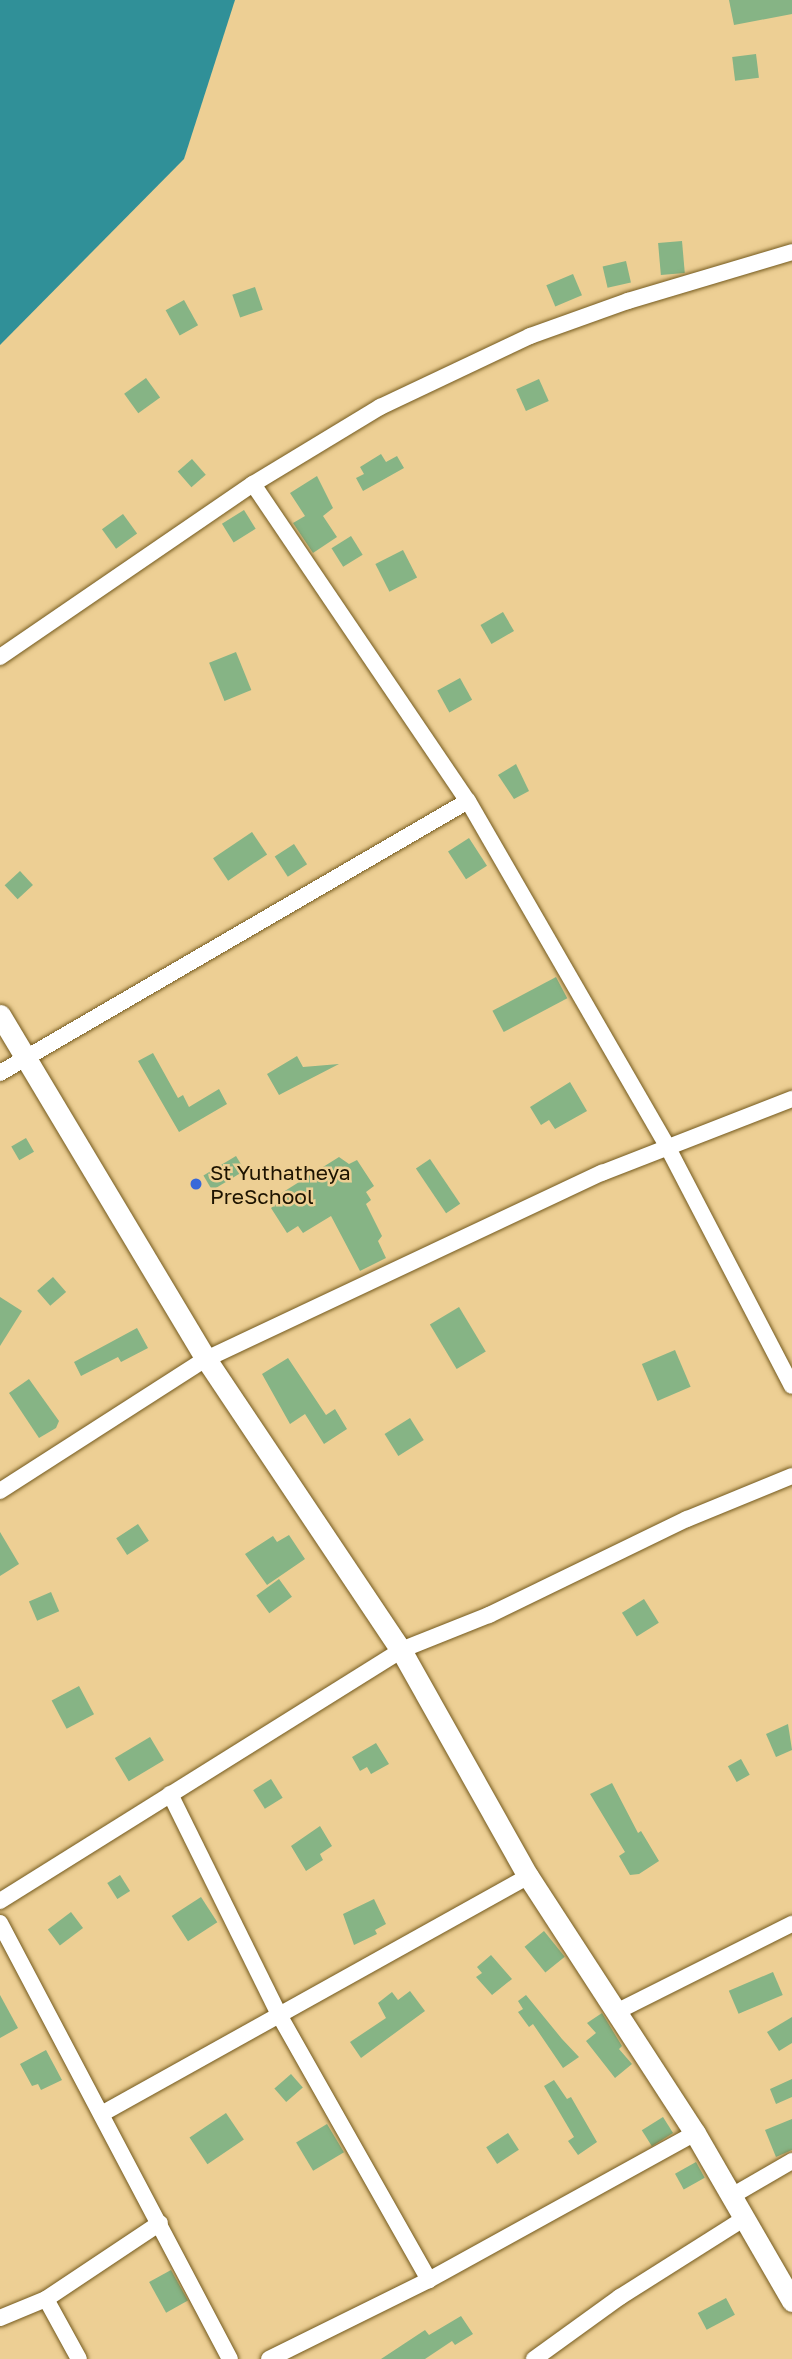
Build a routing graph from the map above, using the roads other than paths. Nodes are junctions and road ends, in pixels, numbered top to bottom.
1 (792, 252) edge
2 (253, 484) junction
3 (0, 657) edge
4 (468, 801) junction
5 (0, 1014) edge
6 (23, 1058) junction
7 (0, 1073) edge
8 (792, 1099) edge
9 (668, 1148) junction
10 (206, 1359) junction
11 (792, 1387) edge
12 (792, 1476) edge
13 (0, 1491) edge
14 (401, 1650) junction
15 (170, 1794) junction
16 (528, 1876) junction
17 (0, 1901) edge
18 (0, 1923) edge
19 (792, 1924) edge
20 (616, 2012) junction
21 (278, 2013) junction
22 (103, 2113) junction
23 (695, 2133) junction
24 (792, 2161) edge
25 (730, 2197) junction
26 (743, 2220) junction
27 (160, 2222) junction
28 (429, 2280) junction
29 (46, 2299) junction
30 (792, 2301) edge
31 (0, 2318) edge
32 (79, 2359) edge
33 (230, 2359) edge
34 (269, 2359) edge
35 (534, 2359) edge

1 - 2 street
2 - 3 street
2 - 4 street
4 - 6 street
4 - 9 street
5 - 6 street
6 - 7 street
6 - 10 street
8 - 9 street
9 - 10 street
9 - 11 street
10 - 13 street
10 - 14 street
12 - 14 street
14 - 15 street
14 - 16 street
15 - 17 street
15 - 21 street
16 - 20 street
16 - 21 street
18 - 22 street
19 - 20 street
20 - 23 street
21 - 22 street
21 - 28 street
22 - 27 street
23 - 25 street
23 - 28 street
24 - 25 street
25 - 26 street
26 - 30 street
26 - 35 street
27 - 29 street
27 - 33 street
28 - 34 street
29 - 31 street
29 - 32 street

